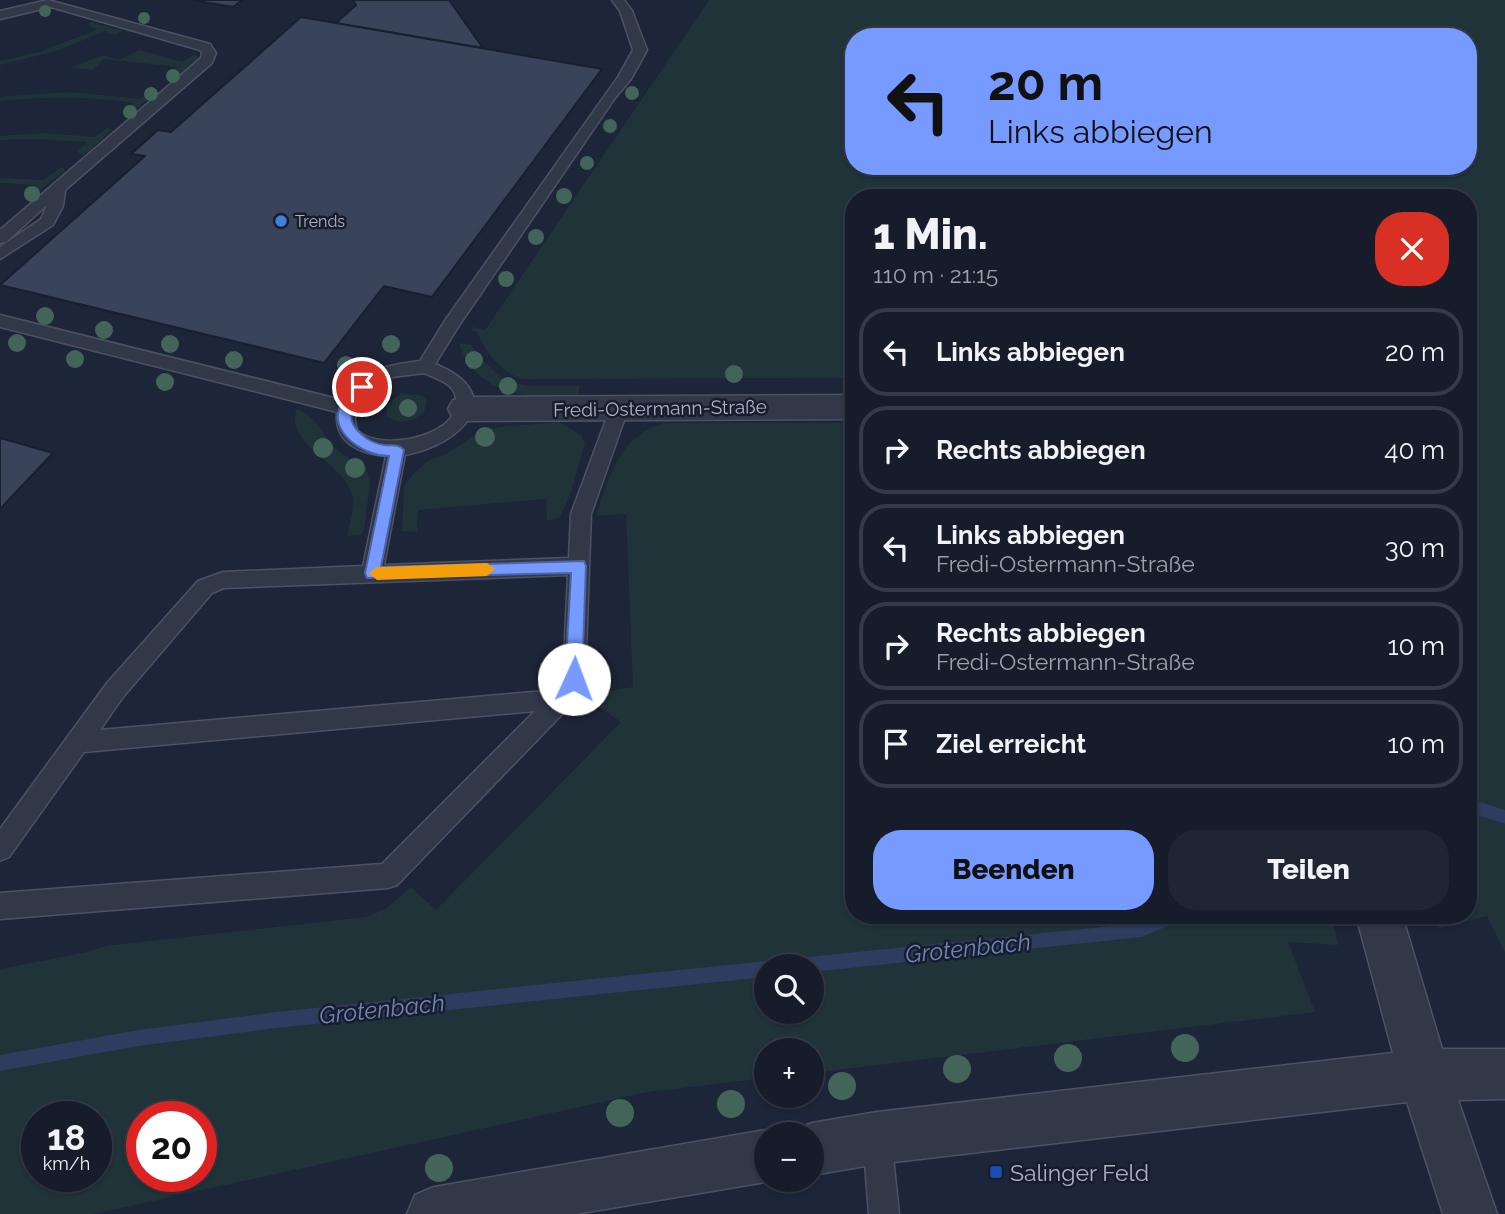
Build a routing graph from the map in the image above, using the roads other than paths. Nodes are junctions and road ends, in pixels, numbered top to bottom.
1 (618, 0) edge
2 (0, 15) edge
3 (58, 188) junction
4 (0, 238) edge
5 (0, 254) edge
6 (0, 321) edge
7 (425, 367) junction
8 (345, 407) junction
9 (845, 407) edge
10 (619, 409) junction
11 (465, 410) junction
12 (397, 450) junction
13 (579, 566) junction
14 (372, 573) junction
15 (562, 699) junction
16 (78, 742) junction
17 (0, 849) edge
18 (0, 906) edge
19 (1382, 924) edge
20 (1505, 1074) edge
21 (1424, 1075) junction
22 (877, 1138) junction
23 (824, 1147) edge
24 (754, 1159) edge
25 (566, 1201) edge
26 (434, 1214) edge
27 (884, 1214) edge
28 (1470, 1214) edge

1 - 7 lane
2 - 3 lane
3 - 4 lane
3 - 5 lane
6 - 8 lane
7 - 8 lane
7 - 11 lane
8 - 12 lane
9 - 10 street, Fredi-Ostermann-Straße
10 - 11 street, Fredi-Ostermann-Straße
10 - 13 lane
11 - 12 lane
12 - 14 lane
13 - 14 lane
13 - 15 lane
14 - 16 lane
15 - 16 lane
15 - 18 lane
16 - 17 lane
19 - 21 street
20 - 21 street
21 - 22 street
21 - 28 street
22 - 23 street
22 - 27 lane
24 - 25 street
25 - 26 street

